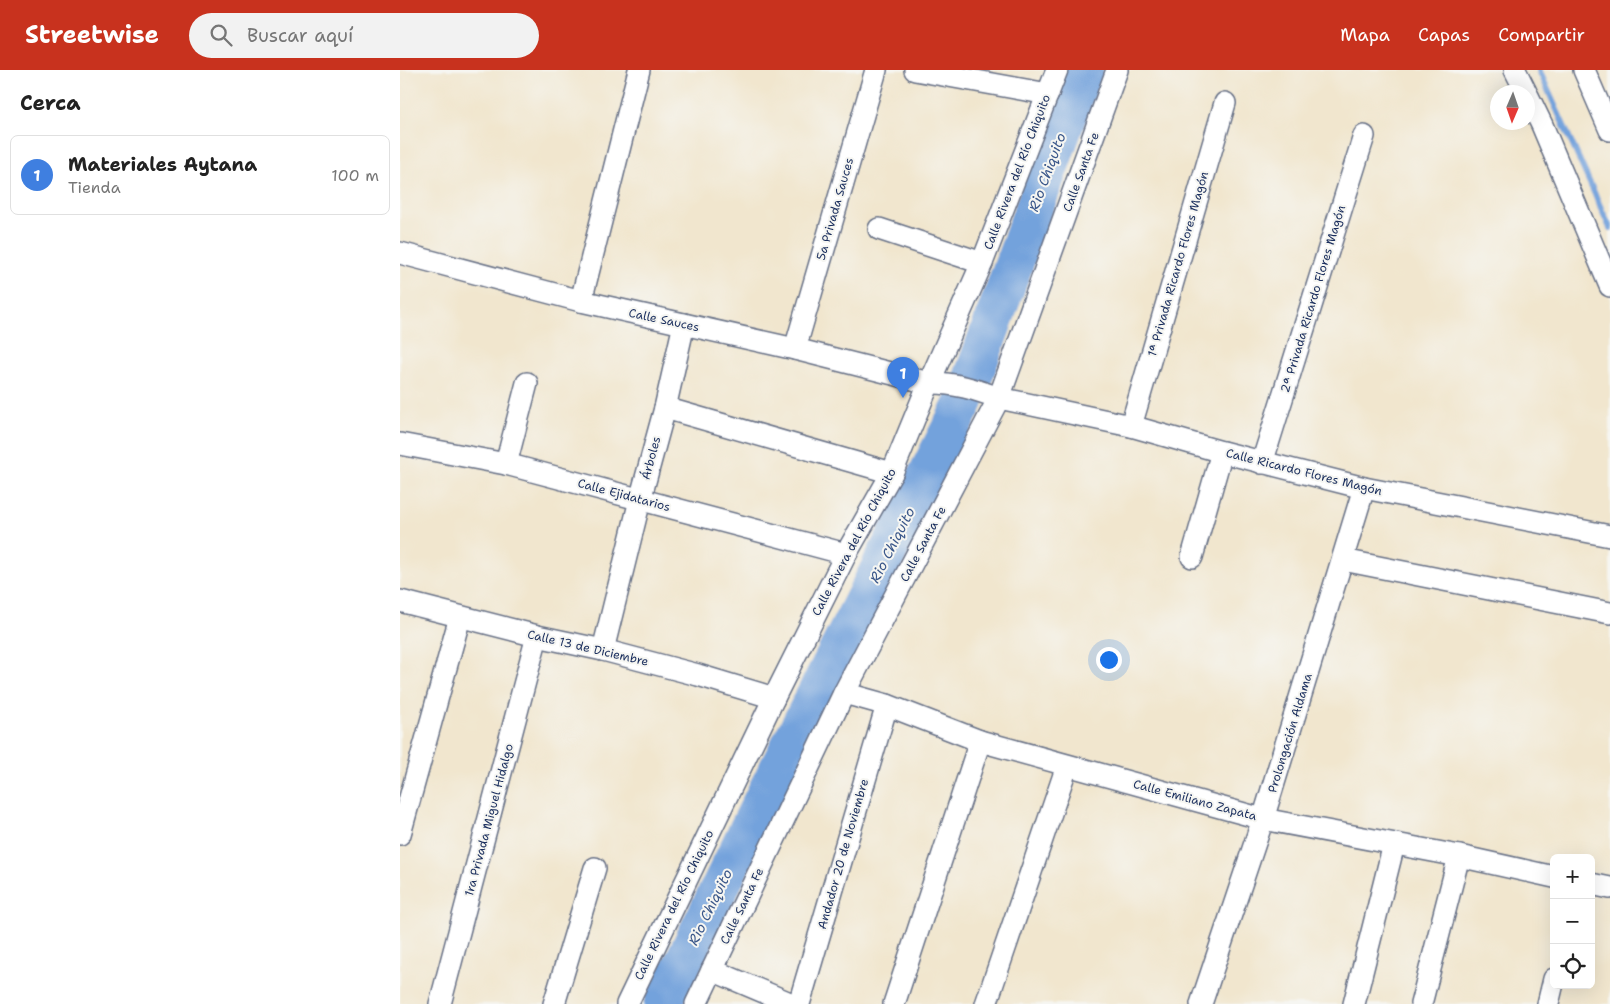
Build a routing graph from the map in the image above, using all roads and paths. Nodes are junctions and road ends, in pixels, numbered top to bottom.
1 (639, 70) edge
2 (876, 70) edge
3 (915, 70) edge
4 (1057, 70) edge
5 (1118, 70) edge
6 (1515, 70) edge
7 (1584, 70) edge
8 (1522, 85) edge
9 (1048, 94) junction
10 (1225, 103) dead end
11 (1535, 111) edge
12 (1610, 130) edge
13 (1364, 136) dead end
14 (879, 229) dead end
15 (400, 253) edge
16 (982, 263) junction
17 (1610, 286) edge
18 (581, 301) junction
19 (684, 324) junction
20 (795, 349) junction
21 (527, 383) dead end
22 (936, 383) junction
23 (990, 394) junction
24 (665, 408) junction
25 (1131, 426) junction
26 (400, 444) edge
27 (1222, 452) junction
28 (1262, 463) junction
29 (506, 464) junction
30 (892, 473) junction
31 (1364, 488) junction
32 (640, 500) junction
33 (1610, 536) edge
34 (846, 554) junction
35 (1192, 556) dead end
36 (1343, 560) junction
37 (400, 601) edge
38 (1610, 613) edge
39 (460, 617) junction
40 (537, 636) junction
41 (603, 650) junction
42 (844, 692) junction
43 (774, 698) junction
44 (887, 705) junction
45 (980, 741) junction
46 (1067, 766) junction
47 (1263, 819) junction
48 (400, 834) edge
49 (1394, 844) junction
50 (1459, 856) junction
51 (595, 868) dead end
52 (1550, 876) edge
53 (1595, 885) edge
54 (1610, 888) edge
55 (712, 970) junction
56 (1552, 989) edge
57 (440, 1004) edge
58 (554, 1004) edge
59 (627, 1004) edge
60 (696, 1004) edge
61 (792, 1004) edge
62 (799, 1004) edge
63 (894, 1004) edge
64 (986, 1004) edge
65 (1200, 1004) edge
66 (1354, 1004) edge
67 (1421, 1004) edge
68 (1548, 1004) edge

1 - 18 street
2 - 20 street, 5a Privada Sauces
3 - 9 street
4 - 9 street, Calle Rivera del Río Chiquito
5 - 23 street, Calle Santa Fe
6 - 8 street
7 - 12 street
9 - 16 street, Calle Rivera del Río Chiquito
10 - 25 street, 1ª Privada Ricardo Flores Magón
11 - 17 street
13 - 28 street, 2ª Privada Ricardo Flores Magón
14 - 16 street
15 - 18 street, Calle Sauces
16 - 22 street, Calle Rivera del Río Chiquito
18 - 19 street, Calle Sauces
19 - 20 street, Calle Sauces
19 - 24 street, Árboles
20 - 22 street, Calle Sauces
21 - 29 street
22 - 23 street, Calle Sauces
22 - 30 street, Calle Rivera del Río Chiquito
23 - 25 street, Calle Ricardo Flores Magón
23 - 42 street, Calle Santa Fe
24 - 30 street
24 - 32 street, Árboles
25 - 27 street, Calle Ricardo Flores Magón
26 - 29 street, Calle Ejidatarios
27 - 28 street, Calle Ricardo Flores Magón
27 - 35 street
28 - 31 street, Calle Ricardo Flores Magón
29 - 32 street, Calle Ejidatarios
30 - 34 street, Calle Rivera del Río Chiquito
31 - 33 street, Calle Ricardo Flores Magón
31 - 36 street, Prolongación Aldama
32 - 34 street, Calle Ejidatarios
32 - 41 street, Árboles
34 - 43 street, Calle Rivera del Río Chiquito
36 - 38 street
36 - 47 street, Prolongación Aldama
37 - 39 street, Calle 13 de Diciembre
39 - 40 street, Calle 13 de Diciembre
39 - 48 street
40 - 41 street, Calle 13 de Diciembre
40 - 57 street, 1ra Privada Miguel Hidalgo
41 - 43 street, Calle 13 de Diciembre
42 - 44 street, Calle Emiliano Zapata
42 - 55 street, Calle Santa Fe
43 - 59 street, Calle Rivera del Río Chiquito
44 - 45 street, Calle Emiliano Zapata
44 - 62 street, Andador 20 de Noviembre
45 - 46 street, Calle Emiliano Zapata
45 - 63 street
46 - 47 street, Calle Emiliano Zapata
46 - 64 street
47 - 49 street, Calle Emiliano Zapata
47 - 65 street, Prolongación Aldama
49 - 50 street, Calle Emiliano Zapata
49 - 66 street
50 - 52 street, Calle Emiliano Zapata
50 - 67 street
51 - 58 street
53 - 54 street
55 - 60 street, Calle Santa Fe
55 - 61 street
56 - 68 street

